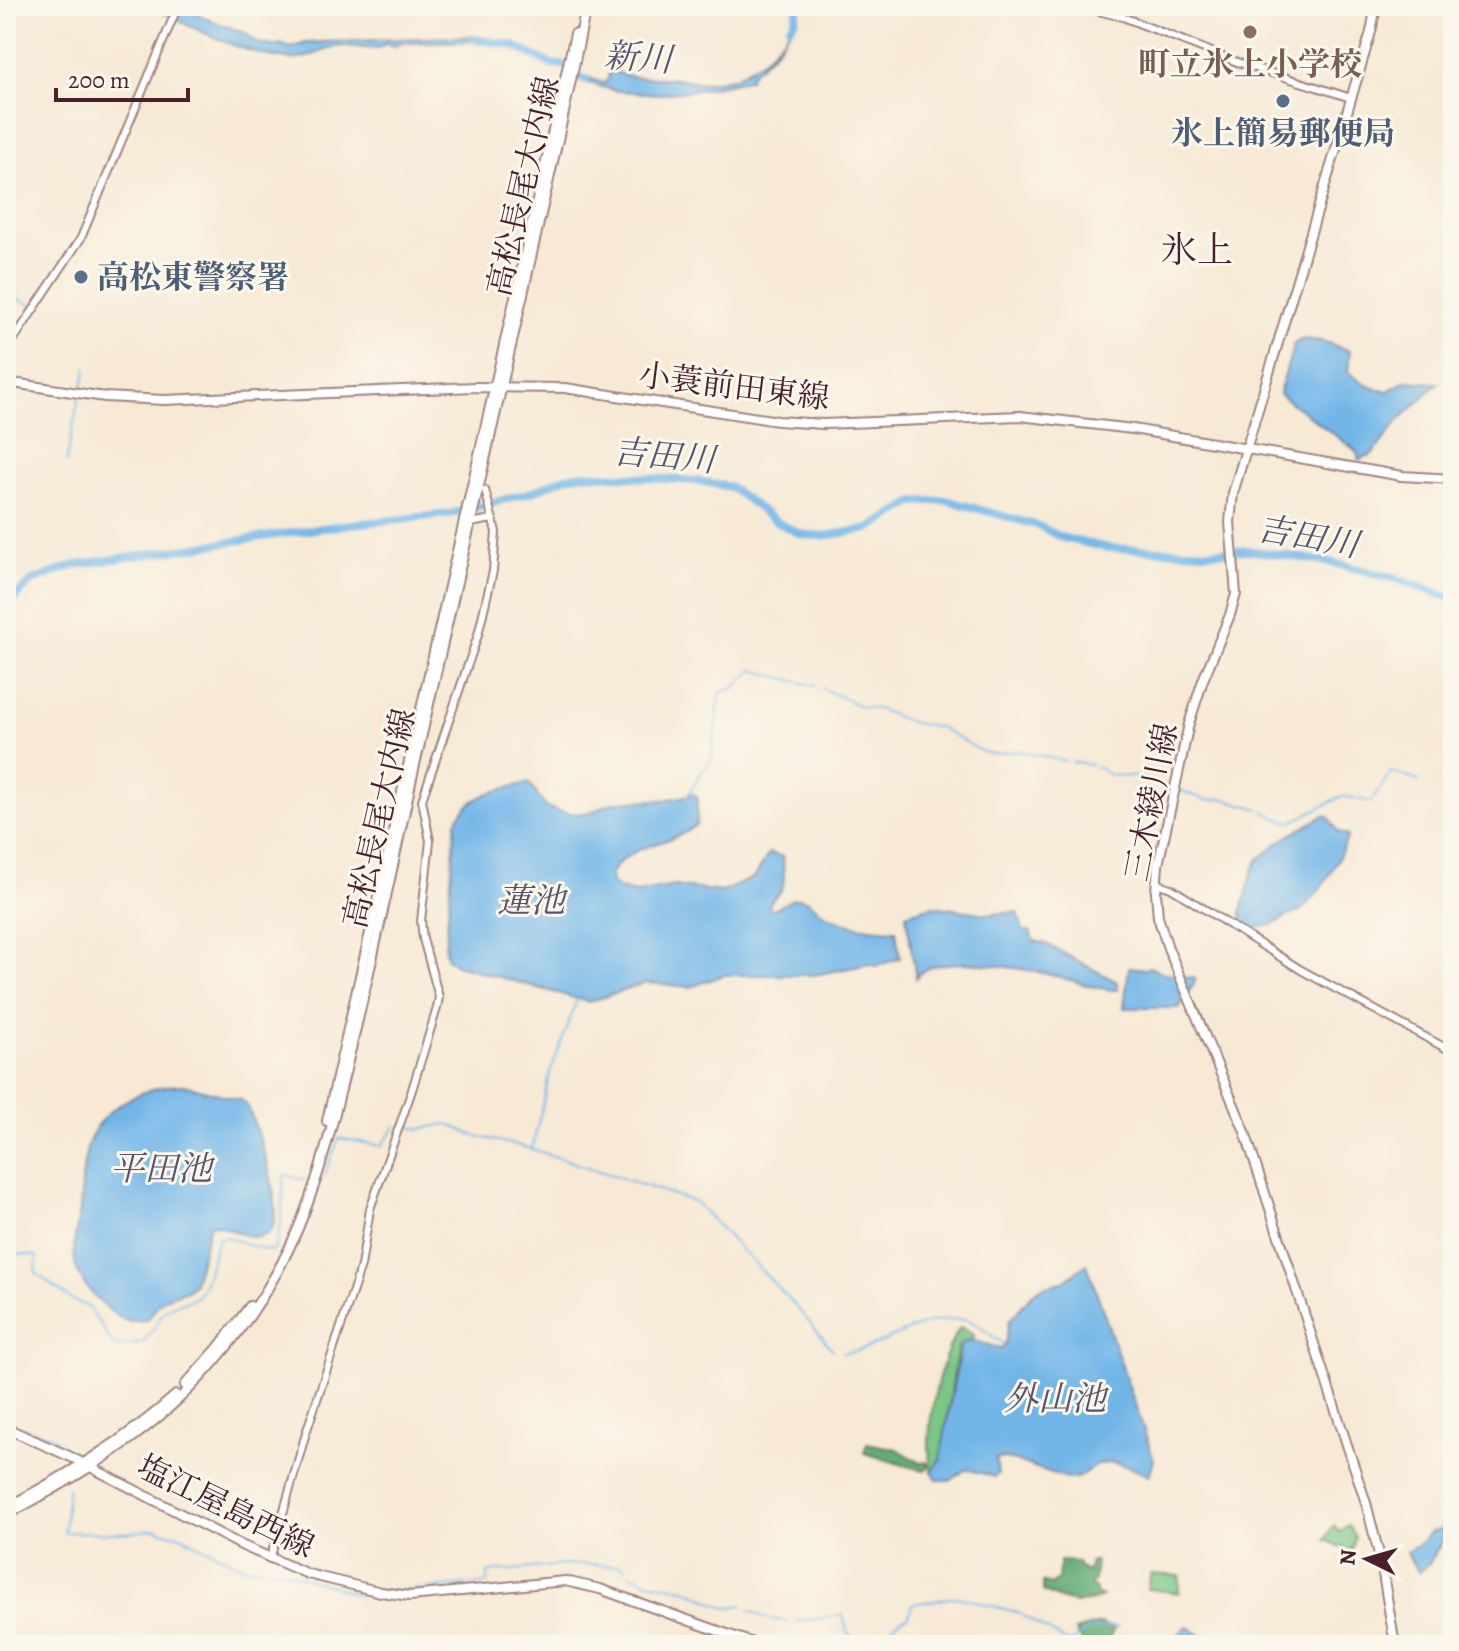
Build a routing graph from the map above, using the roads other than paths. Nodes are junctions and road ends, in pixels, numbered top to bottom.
1 (178, 6) edge
2 (583, 6) edge
3 (1076, 6) edge
4 (1376, 6) edge
5 (1351, 98) junction
6 (6, 351) edge
7 (6, 382) edge
8 (499, 386) junction
9 (1246, 448) junction
10 (1453, 479) edge
11 (480, 494) junction
12 (493, 517) junction
13 (469, 521) junction
14 (1156, 883) junction
15 (1453, 1052) edge
16 (6, 1428) edge
17 (88, 1466) junction
18 (6, 1508) edge
19 (6, 1515) edge
20 (270, 1559) junction
21 (758, 1645) edge
22 (1395, 1645) edge

1 - 6 street
2 - 8 main road, 高松長尾大内線
3 - 5 street
4 - 5 main road, 三木綾川線
5 - 9 main road, 三木綾川線
7 - 8 main road, 小蓑前田東線
8 - 9 main road, 小蓑前田東線
8 - 11 main road, 高松長尾大内線
9 - 10 main road, 小蓑前田東線
9 - 14 main road, 三木綾川線
11 - 12 street
11 - 13 main road, 高松長尾大内線
12 - 13 street
12 - 20 street
13 - 17 main road, 高松長尾大内線
14 - 15 street
14 - 22 main road, 三木綾川線
16 - 17 main road, 塩江屋島西線
17 - 18 main road, 高松長尾大内線
17 - 19 main road, 高松長尾大内線
17 - 20 main road, 塩江屋島西線
20 - 21 main road, 塩江屋島西線

